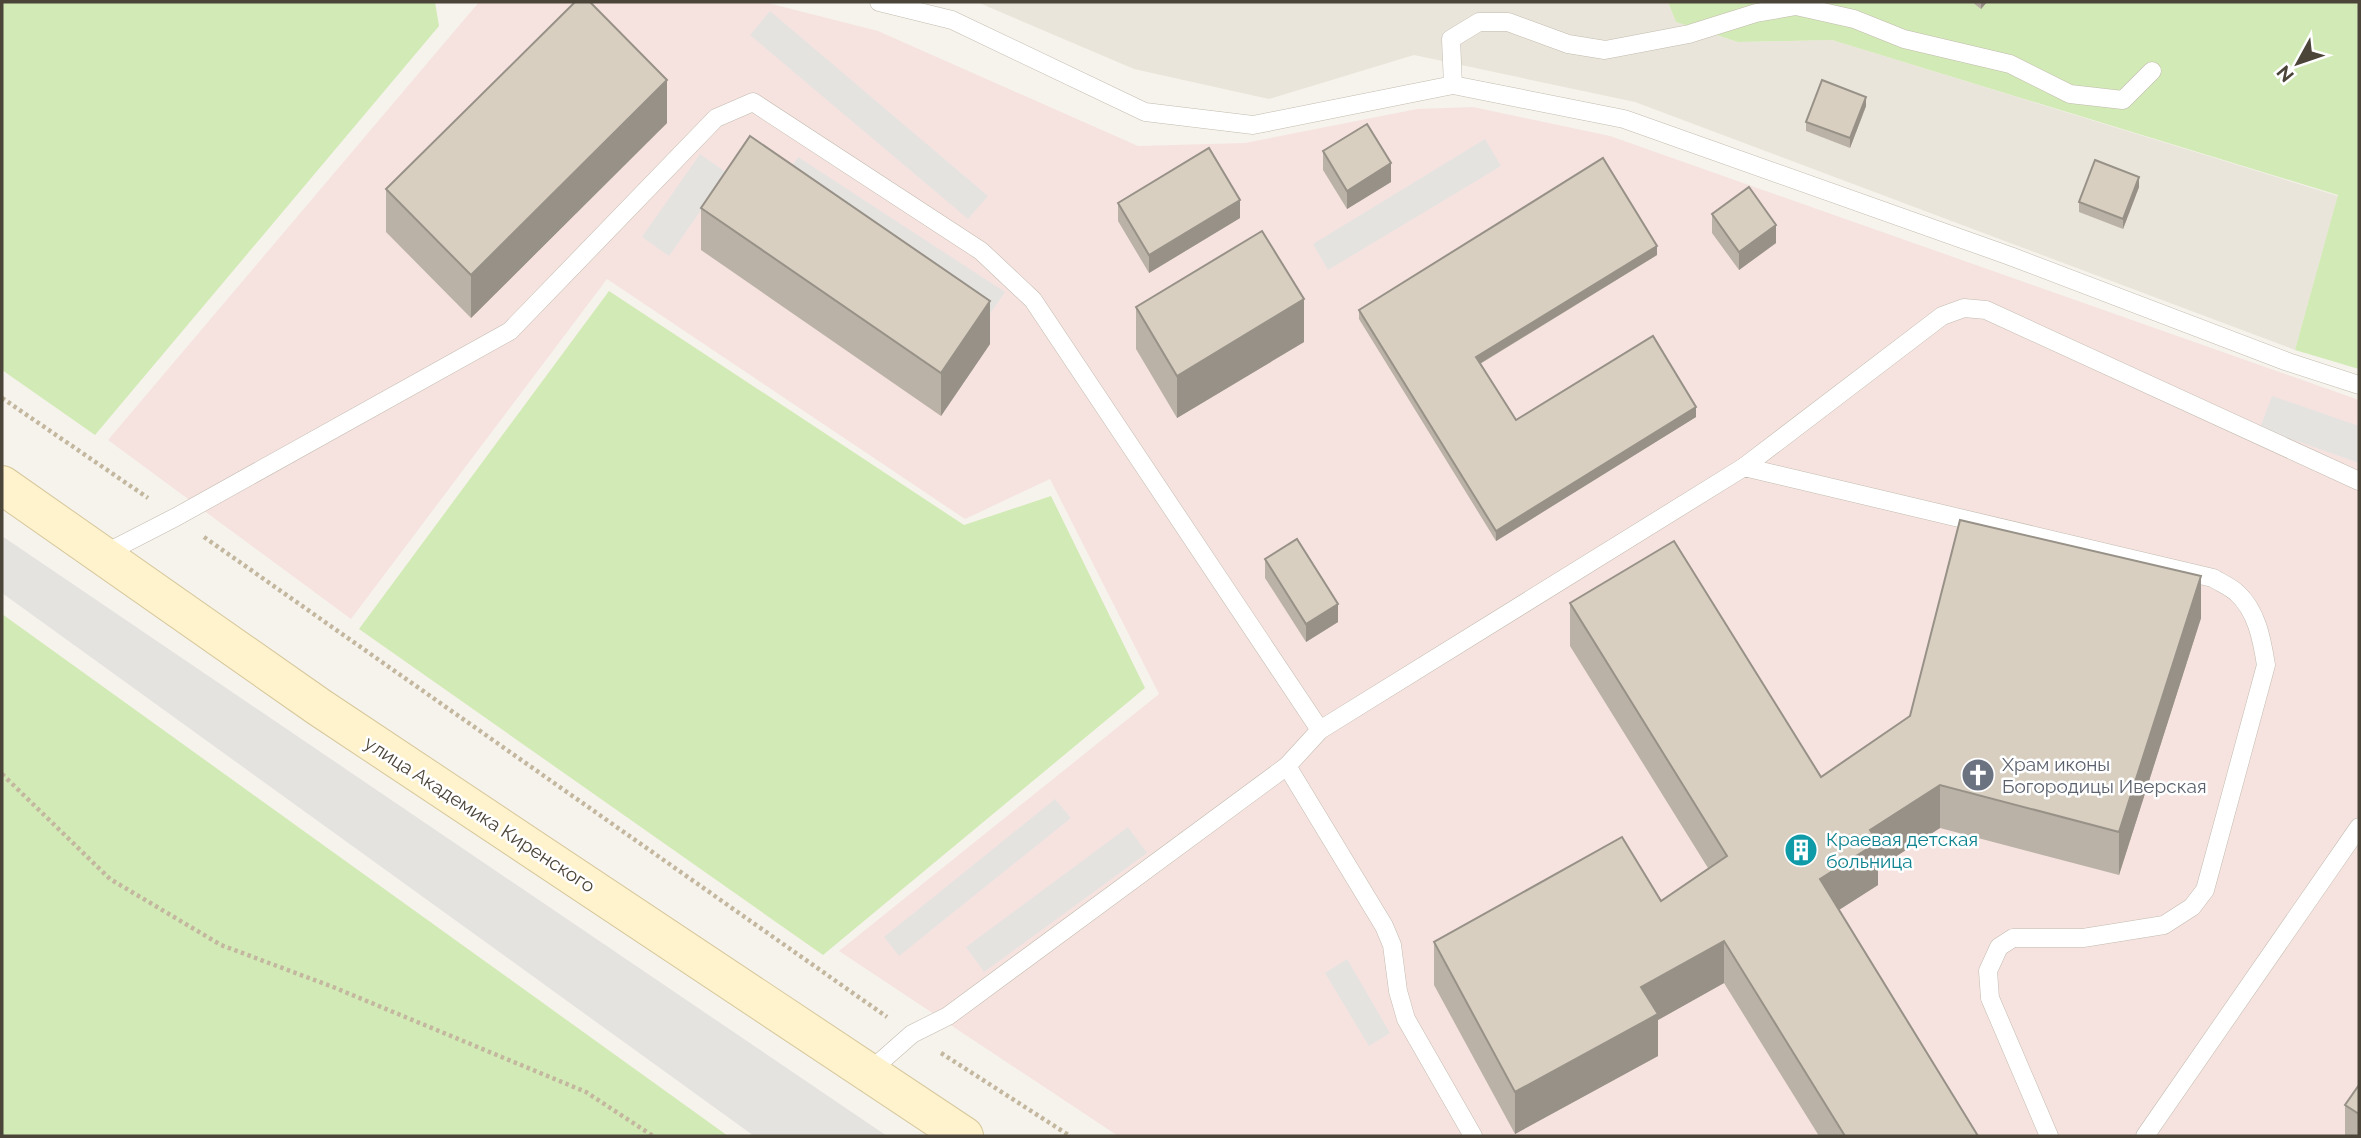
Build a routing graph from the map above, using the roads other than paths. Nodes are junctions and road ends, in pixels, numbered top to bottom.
1 (879, 2) edge
2 (1798, 4) edge
3 (2152, 71) dead end
4 (1453, 85) junction
5 (2359, 385) edge
6 (1744, 467) junction
7 (2359, 481) edge
8 (2, 485) edge
9 (102, 555) junction
10 (1320, 730) junction
11 (1287, 766) junction
12 (2359, 827) edge
13 (870, 1072) junction
14 (964, 1136) edge
15 (1473, 1136) edge
16 (2049, 1136) edge
17 (2145, 1136) edge

1 - 4 lane
2 - 3 lane
2 - 4 lane
4 - 5 lane
6 - 7 lane
6 - 10 lane
6 - 16 lane
8 - 9 main road, улица Академика Киренского
9 - 10 lane
9 - 13 main road, улица Академика Киренского
10 - 11 lane
11 - 13 lane
11 - 15 lane
12 - 17 lane
13 - 14 main road, улица Академика Киренского

